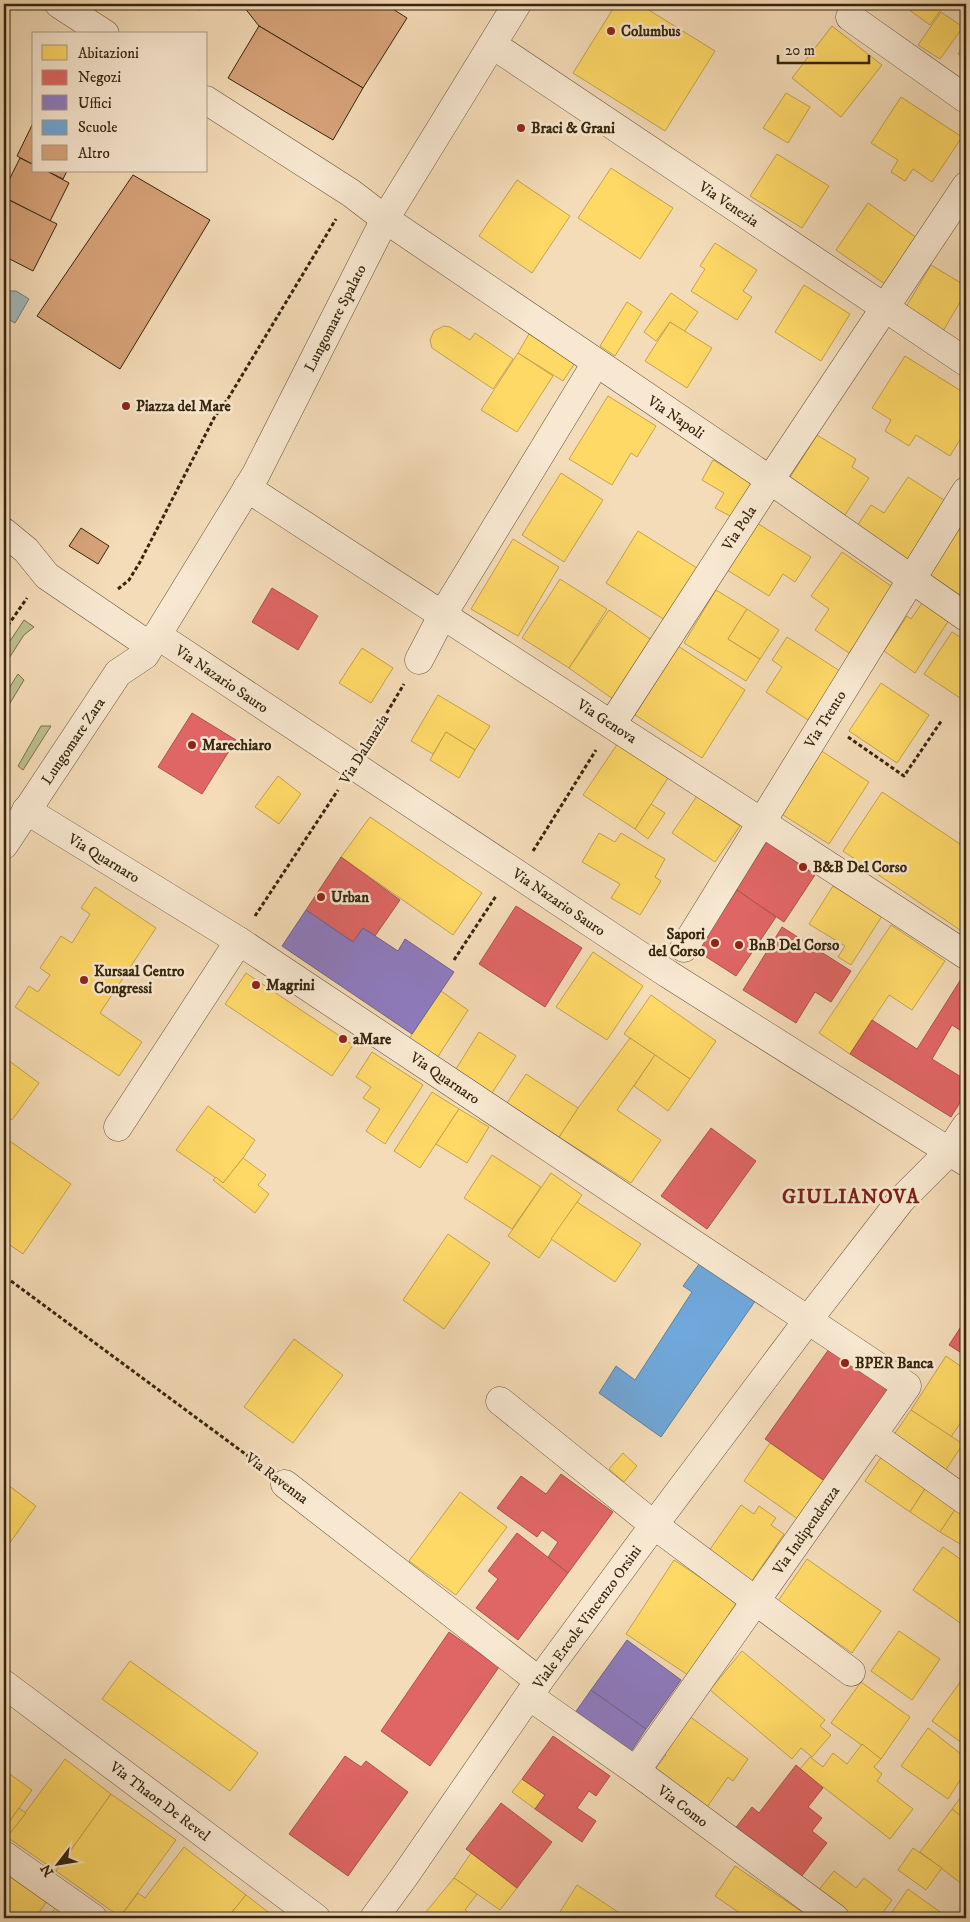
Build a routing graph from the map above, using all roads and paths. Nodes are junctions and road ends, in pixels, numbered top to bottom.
1 (59, 4) edge
2 (517, 4) edge
3 (850, 17) dead end
4 (102, 32) edge
5 (493, 45) junction
6 (966, 99) edge
7 (208, 101) edge
8 (966, 186) edge
9 (351, 193) junction
10 (385, 219) junction
11 (885, 308) junction
12 (966, 362) edge
13 (596, 363) junction
14 (770, 480) junction
15 (247, 488) junction
16 (966, 491) edge
17 (4, 532) edge
18 (911, 579) junction
19 (114, 591) dead end
20 (28, 596) dead end
21 (443, 614) junction
22 (966, 617) edge
23 (4, 632) edge
24 (154, 640) junction
25 (419, 660) joint
26 (942, 720) dead end
27 (824, 721) junction
28 (612, 724) junction
29 (354, 767) junction
30 (26, 810) junction
31 (762, 822) junction
32 (4, 845) edge
33 (509, 882) junction
34 (239, 941) junction
35 (684, 948) dead end
36 (966, 955) edge
37 (454, 960) dead end
38 (966, 1126) edge
39 (118, 1127) dead end
40 (957, 1157) edge
41 (11, 1281) dead end
42 (808, 1320) junction
43 (500, 1402) dead end
44 (873, 1435) junction
45 (285, 1484) joint
46 (966, 1501) edge
47 (654, 1526) junction
48 (756, 1600) junction
49 (851, 1672) dead end
50 (4, 1684) edge
51 (534, 1688) junction
52 (636, 1771) junction
53 (4, 1855) edge
54 (93, 1918) edge
55 (316, 1918) edge
56 (374, 1918) edge
57 (834, 1918) edge

1 - 4 street
2 - 5 street, Lungomare Spalato
3 - 6 street
5 - 10 street, Lungomare Spalato
5 - 11 street, Via Venezia
7 - 9 street, Via Napoli
8 - 11 street, Via Pola
9 - 10 street, Via Napoli
9 - 19 path
10 - 13 street, Via Napoli
10 - 15 street, Lungomare Spalato
11 - 12 street, Via Venezia
11 - 14 street, Via Pola
13 - 14 street, Via Napoli
13 - 21 street
14 - 18 street, Via Napoli
14 - 28 street, Via Pola
15 - 21 street, Via Genova
15 - 24 street, Lungomare Spalato
16 - 18 street, Via Trento
17 - 24 street
18 - 22 street, Via Napoli
18 - 27 street, Via Trento
20 - 23 path
21 - 25 street
21 - 28 street, Via Genova
24 - 29 street, Via Nazario Sauro
24 - 30 street, Lungomare Zara
25 - 29 path, Via Dalmazia
26 - 27 path
27 - 31 street, Via Trento
28 - 31 street, Via Genova
28 - 33 path
29 - 33 street, Via Nazario Sauro
29 - 34 path, Via Dalmazia
30 - 32 street, Lungomare Zara
30 - 34 street, Via Quarnaro
31 - 35 street, Via Trento
31 - 36 street, Via Genova
33 - 37 path
33 - 40 street, Via Nazario Sauro
34 - 39 street
34 - 42 street, Via Quarnaro
38 - 40 street, Viale Ercole Vincenzo Orsini
40 - 42 street, Viale Ercole Vincenzo Orsini
41 - 45 path, Via Ravenna
42 - 44 street, Via Indipendenza
42 - 47 street, Viale Ercole Vincenzo Orsini
43 - 47 street
44 - 46 street
44 - 48 street, Via Indipendenza
45 - 51 street, Via Ravenna
47 - 48 street
47 - 51 street, Viale Ercole Vincenzo Orsini
48 - 49 street
48 - 52 street, Via Indipendenza
50 - 55 street, Via Thaon De Revel
51 - 52 street, Via Como
51 - 56 street, Viale Ercole Vincenzo Orsini
52 - 57 street, Via Como
53 - 54 street

